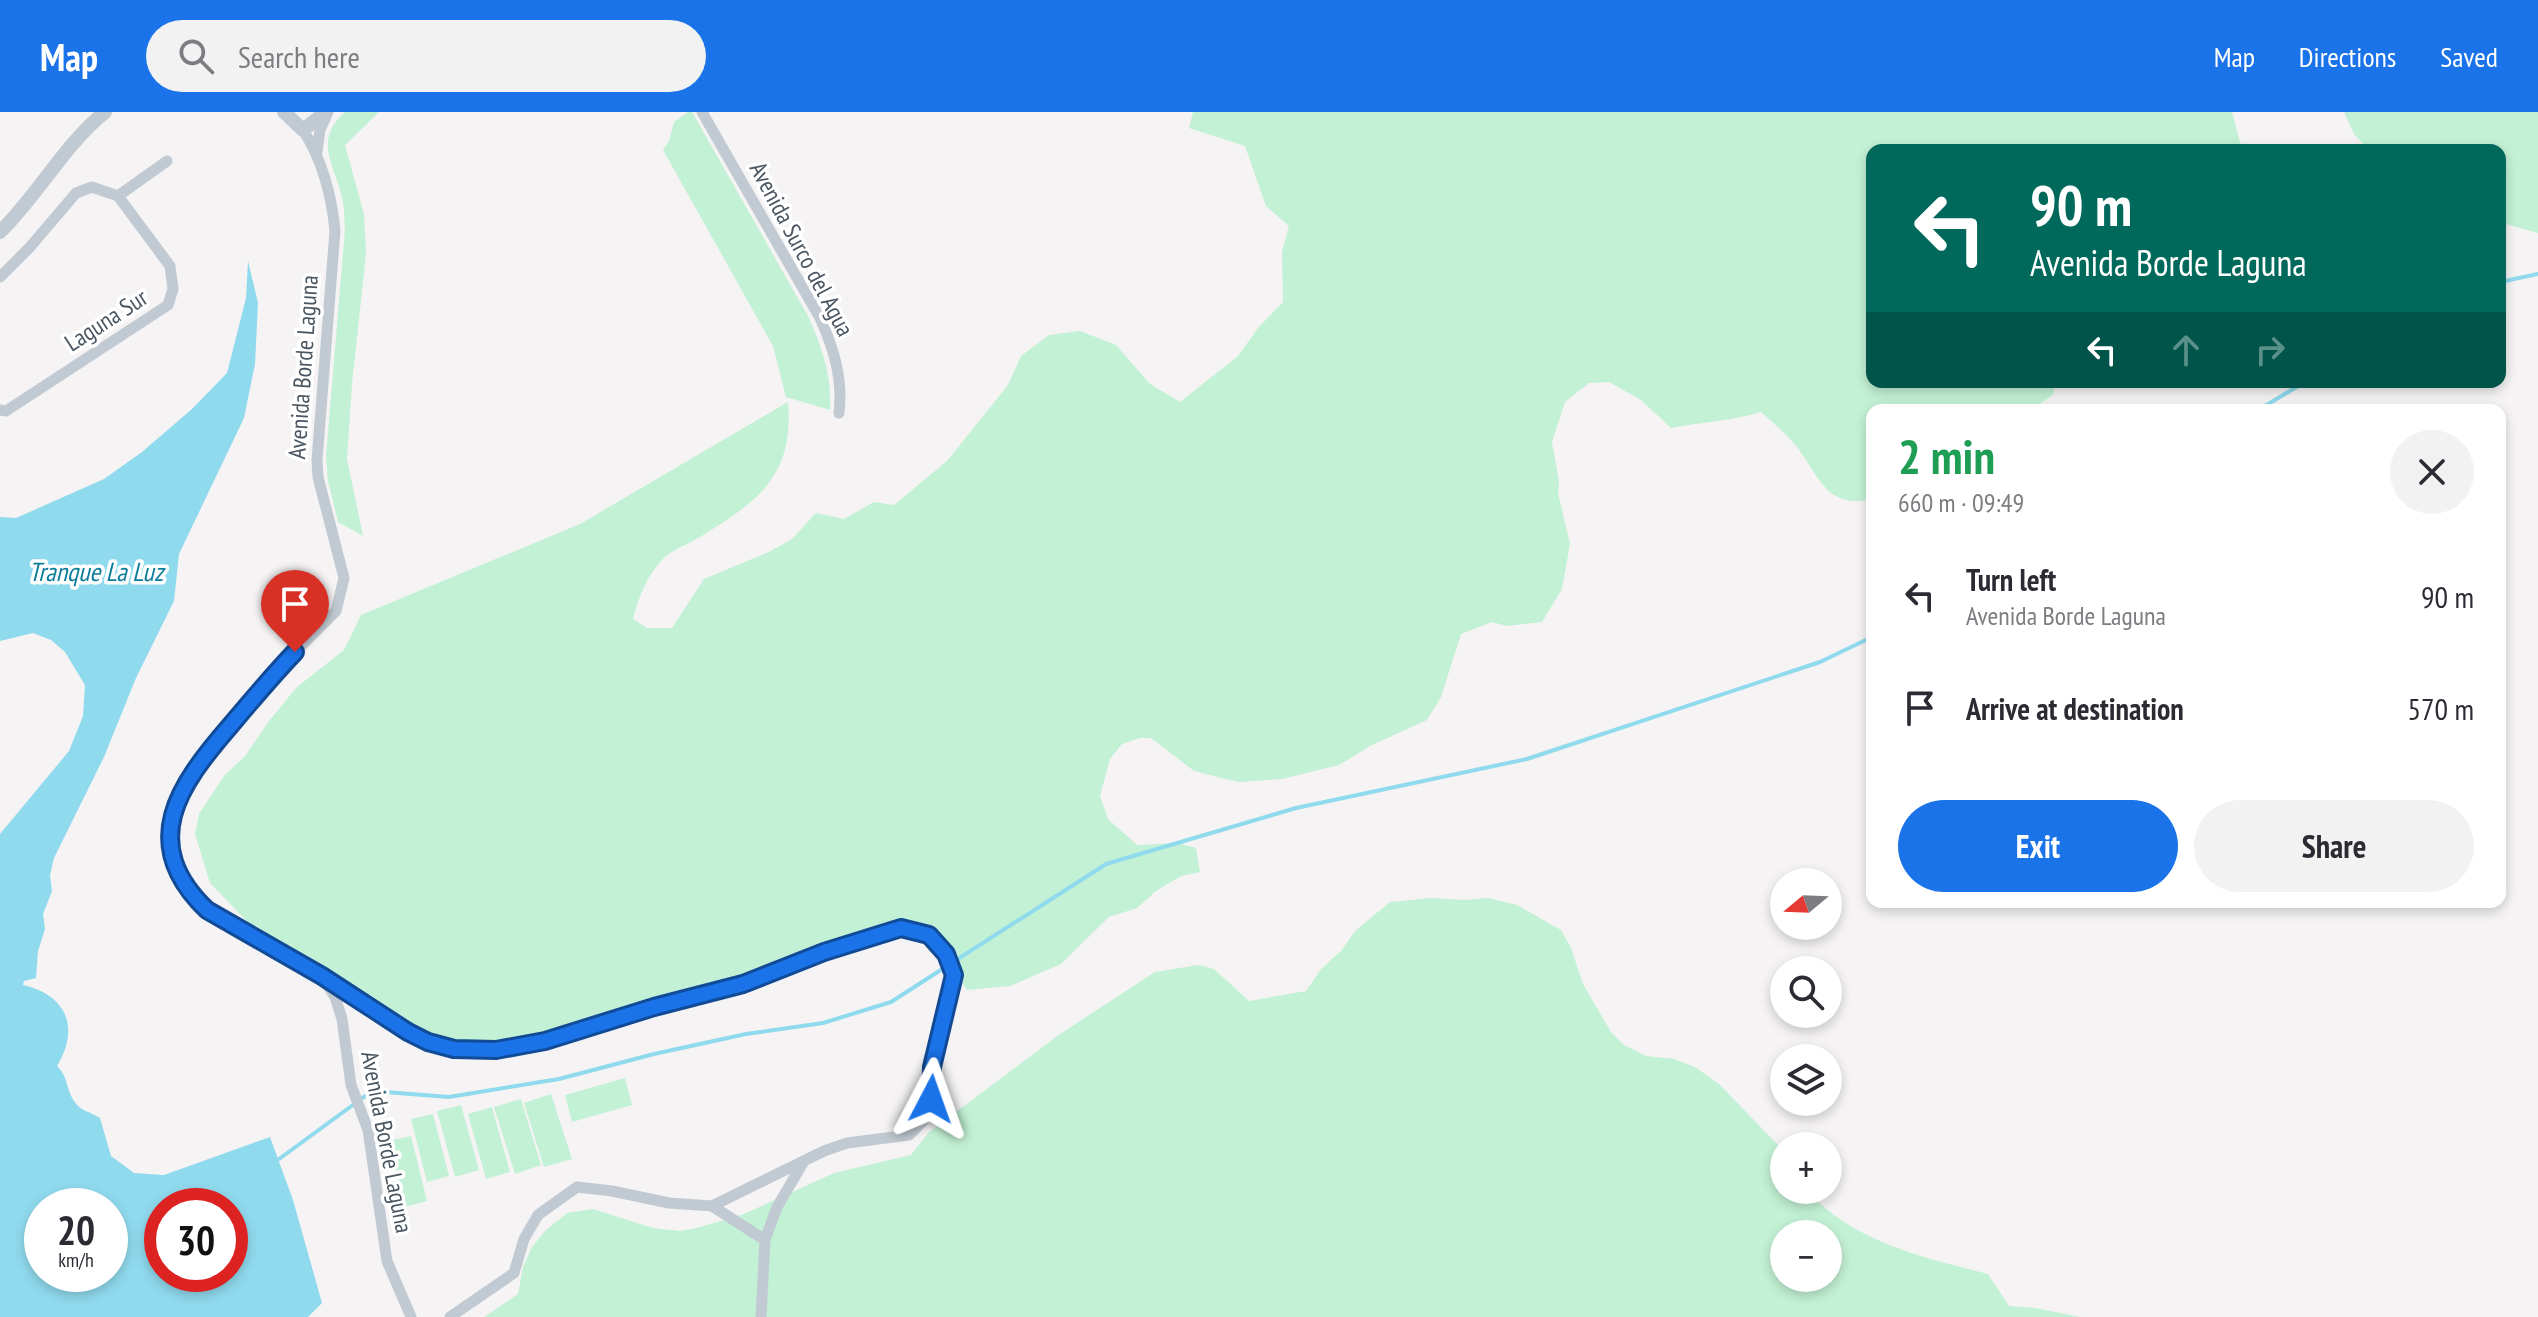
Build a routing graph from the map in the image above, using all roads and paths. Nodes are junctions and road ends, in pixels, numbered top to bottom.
1 (105, 112) edge
2 (286, 112) edge
3 (325, 112) edge
4 (702, 112) edge
5 (303, 130) junction
6 (318, 160) junction
7 (167, 161) dead end
8 (118, 196) junction
9 (0, 232) edge
10 (0, 277) edge
11 (0, 410) edge
12 (839, 413) dead end
13 (322, 976) junction
14 (803, 1163) junction
15 (712, 1206) junction
16 (765, 1240) junction
17 (411, 1317) edge
18 (450, 1317) edge
19 (761, 1317) edge

1 - 9 street
2 - 3 street
2 - 5 street, Avenida Borde Laguna
3 - 5 street
3 - 6 street
4 - 12 street, Avenida Surco del Agua
5 - 6 street, Avenida Borde Laguna
6 - 13 street, Avenida Borde Laguna
7 - 8 street
8 - 10 street
8 - 11 street, Laguna Sur
13 - 14 street, Avenida Borde Laguna
13 - 17 street, Avenida Borde Laguna
14 - 15 street, Avenida Borde Laguna
14 - 16 street
15 - 16 street
15 - 18 street
16 - 19 street

